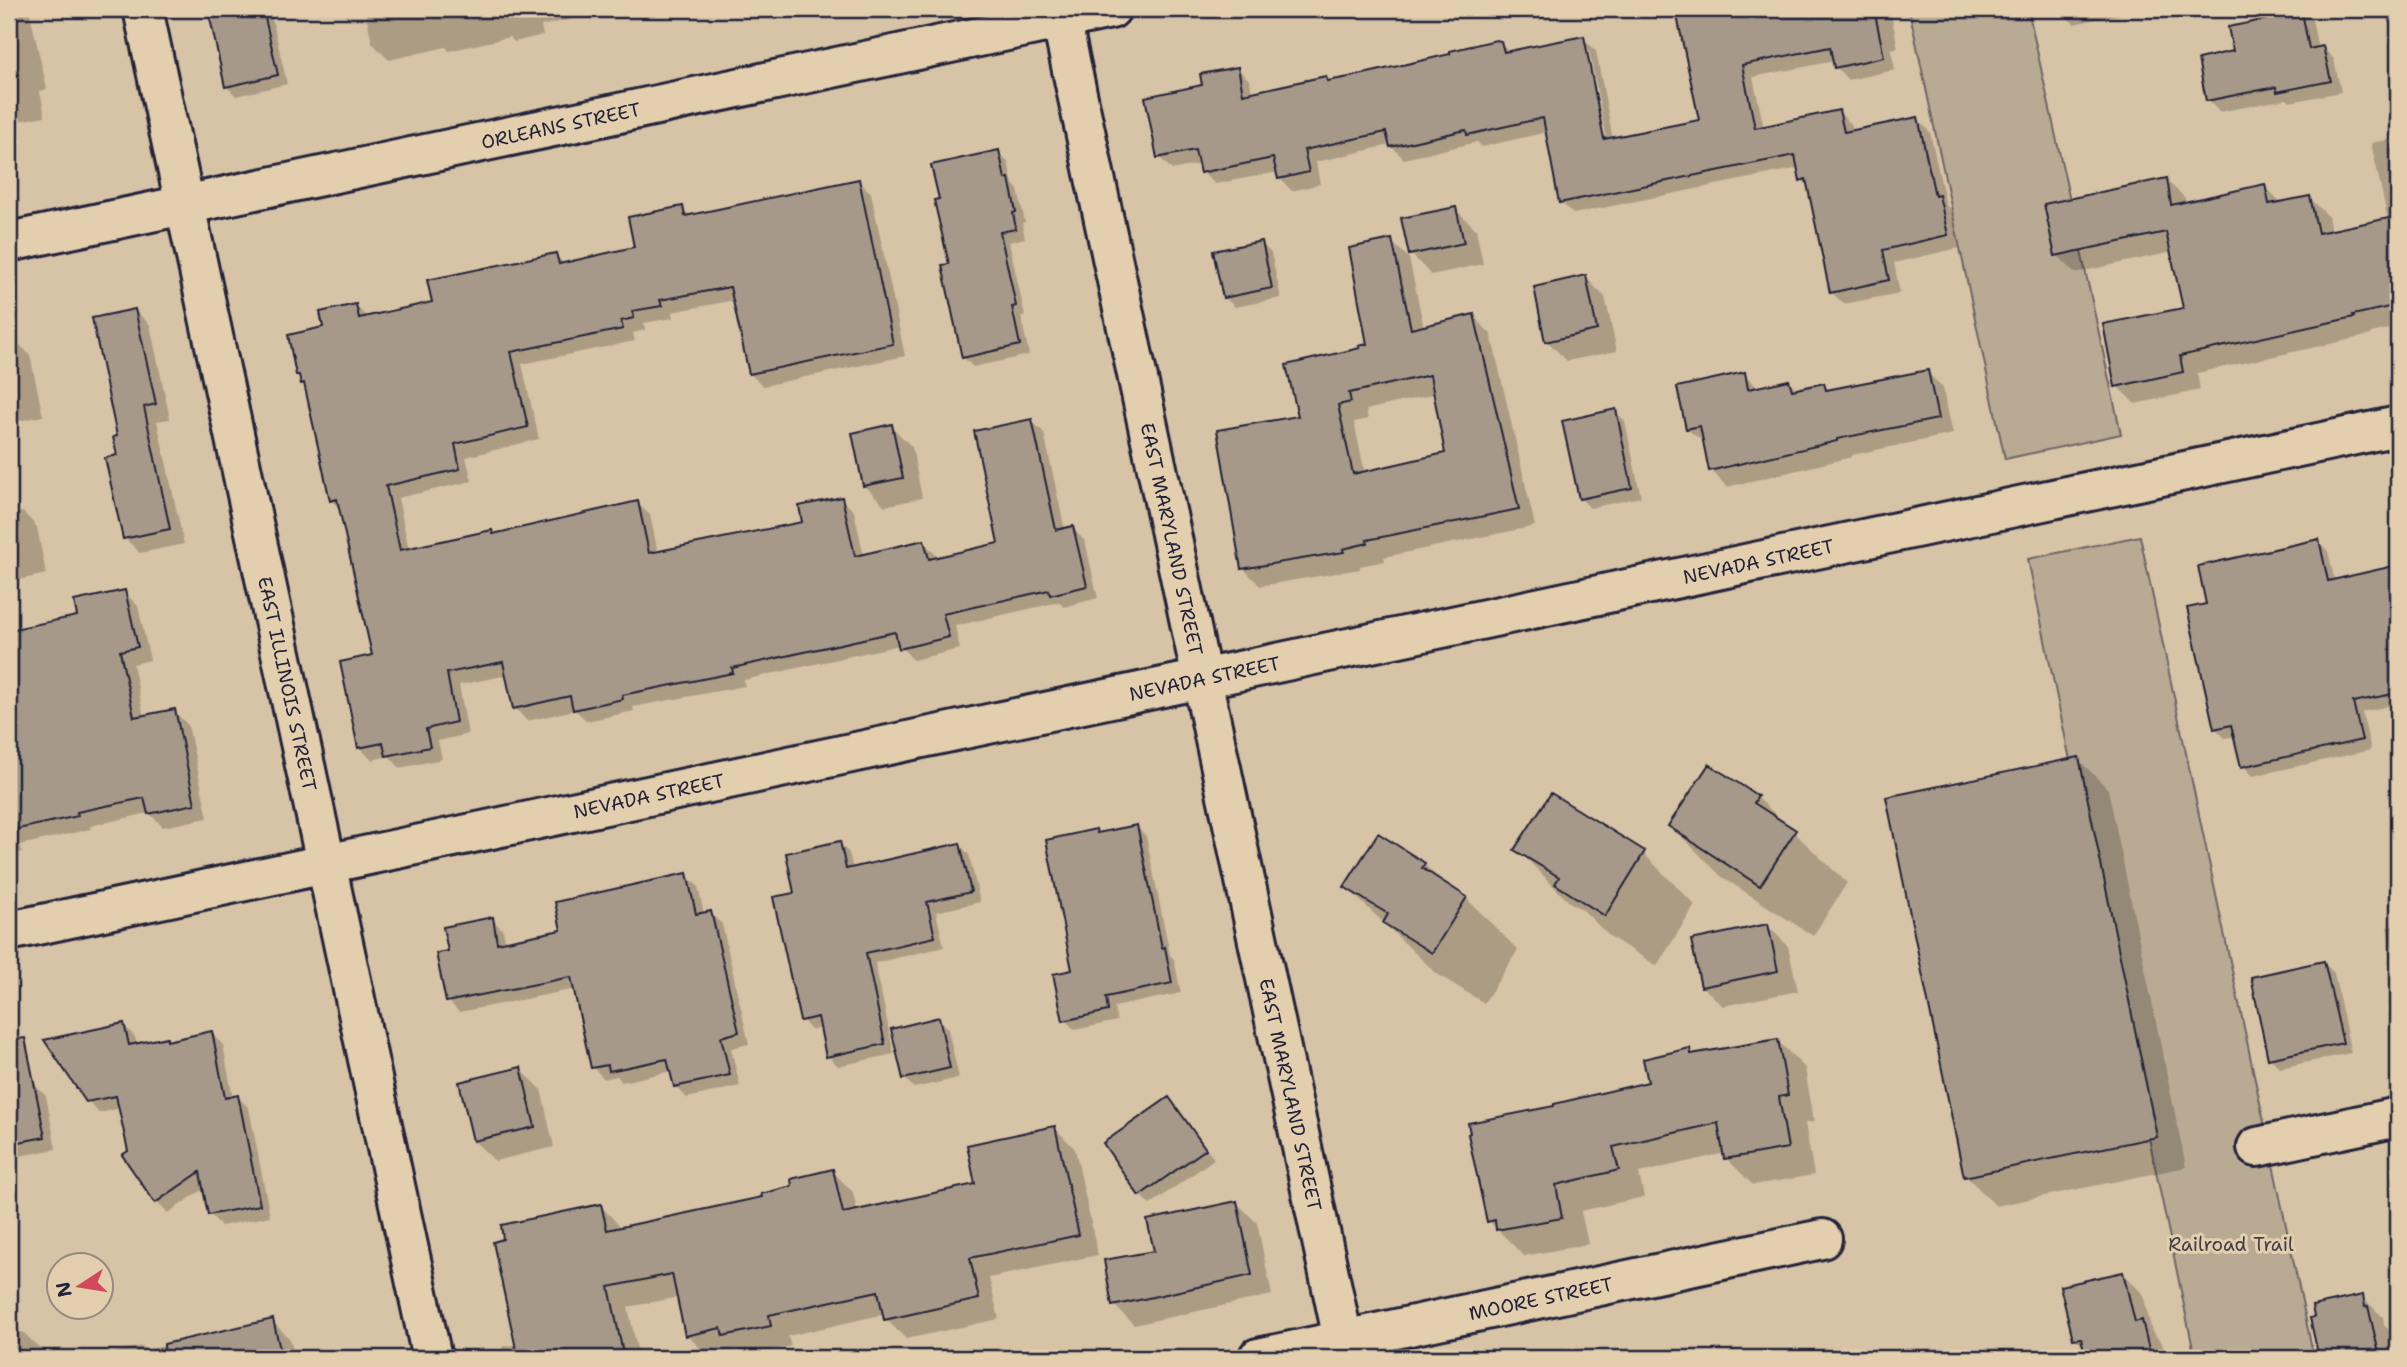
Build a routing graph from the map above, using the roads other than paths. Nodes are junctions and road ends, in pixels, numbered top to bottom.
1 (143, 9) edge
2 (1111, 9) edge
3 (1060, 14) edge
4 (185, 205) junction
5 (9, 242) edge
6 (2398, 426) edge
7 (1202, 679) junction
8 (326, 864) junction
9 (9, 931) edge
10 (2398, 1117) edge
11 (2257, 1147) dead end
12 (1822, 1239) dead end
13 (1345, 1349) edge
14 (432, 1358) edge
15 (1258, 1358) edge

1 - 4 street, EAST ILLINOIS STREET
2 - 3 street, ORLEANS STREET
3 - 4 street, ORLEANS STREET
3 - 7 street, EAST MARYLAND STREET
4 - 5 street, ORLEANS STREET
4 - 8 street, EAST ILLINOIS STREET
6 - 7 street, NEVADA STREET
7 - 8 street, NEVADA STREET
7 - 13 street, EAST MARYLAND STREET
8 - 9 street, NEVADA STREET
8 - 14 street, EAST ILLINOIS STREET
10 - 11 street
12 - 13 street, MOORE STREET
13 - 15 street, MOORE STREET

